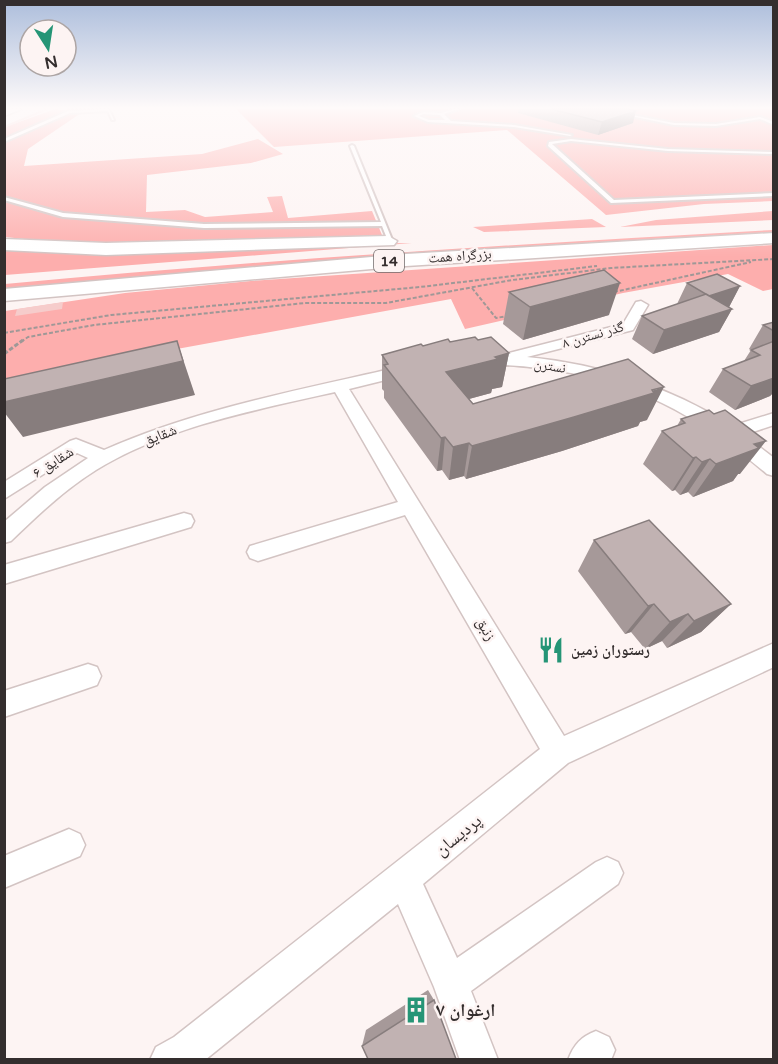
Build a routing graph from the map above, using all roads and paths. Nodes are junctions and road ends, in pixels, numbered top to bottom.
1 (358, 159) edge
2 (564, 159) edge
3 (774, 194) edge
4 (4, 198) edge
5 (774, 223) edge
6 (394, 235) junction
7 (528, 237) junction
8 (774, 238) edge
9 (444, 239) dead end
10 (4, 244) edge
11 (774, 254) edge
12 (774, 259) edge
13 (762, 260) junction
14 (572, 273) junction
15 (4, 279) edge
16 (159, 281) junction
17 (581, 281) edge
18 (472, 288) junction
19 (610, 293) edge
20 (4, 295) edge
21 (641, 305) dead end
22 (4, 306) edge
23 (508, 316) edge
24 (4, 333) edge
25 (4, 352) edge
26 (500, 360) junction
27 (464, 361) edge
28 (422, 367) edge
29 (340, 387) junction
30 (774, 419) edge
31 (730, 433) junction
32 (104, 457) junction
33 (774, 469) edge
34 (4, 492) edge
35 (412, 505) junction
36 (184, 521) dead end
37 (4, 535) edge
38 (258, 552) dead end
39 (4, 575) edge
40 (774, 654) edge
41 (88, 676) dead end
42 (4, 704) edge
43 (558, 753) junction
44 (69, 845) dead end
45 (4, 872) edge
46 (607, 873) dead end
47 (404, 879) junction
48 (452, 984) junction
49 (169, 1059) edge
50 (479, 1059) edge

1 - 6 lane
2 - 3 lane
4 - 6 lane
5 - 7 highway, بزرگراه همت / 14
6 - 10 highway
7 - 9 highway
7 - 15 highway, بزرگراه همت / 14
8 - 16 highway, بزرگراه همت / 14
11 - 24 path
12 - 13 path
13 - 14 path
13 - 19 path
14 - 17 path
14 - 18 path
16 - 20 highway, بزرگراه همت / 14
16 - 22 highway
18 - 23 path
18 - 25 path
21 - 26 street, گذر نسترن ۸
26 - 27 street, نسترن
26 - 31 street, نسترن
28 - 29 street
29 - 32 street, شقایق
29 - 35 street, زنبق
30 - 31 street
31 - 33 street, نسترن
32 - 34 street, شقایق ۶
32 - 37 street, شقایق
35 - 38 street
35 - 43 street, زنبق
36 - 39 street
40 - 43 street, پردیسان
41 - 42 street
43 - 47 street, پردیسان
44 - 45 street
46 - 48 street
47 - 48 street
47 - 49 street, پردیسان
48 - 50 street

